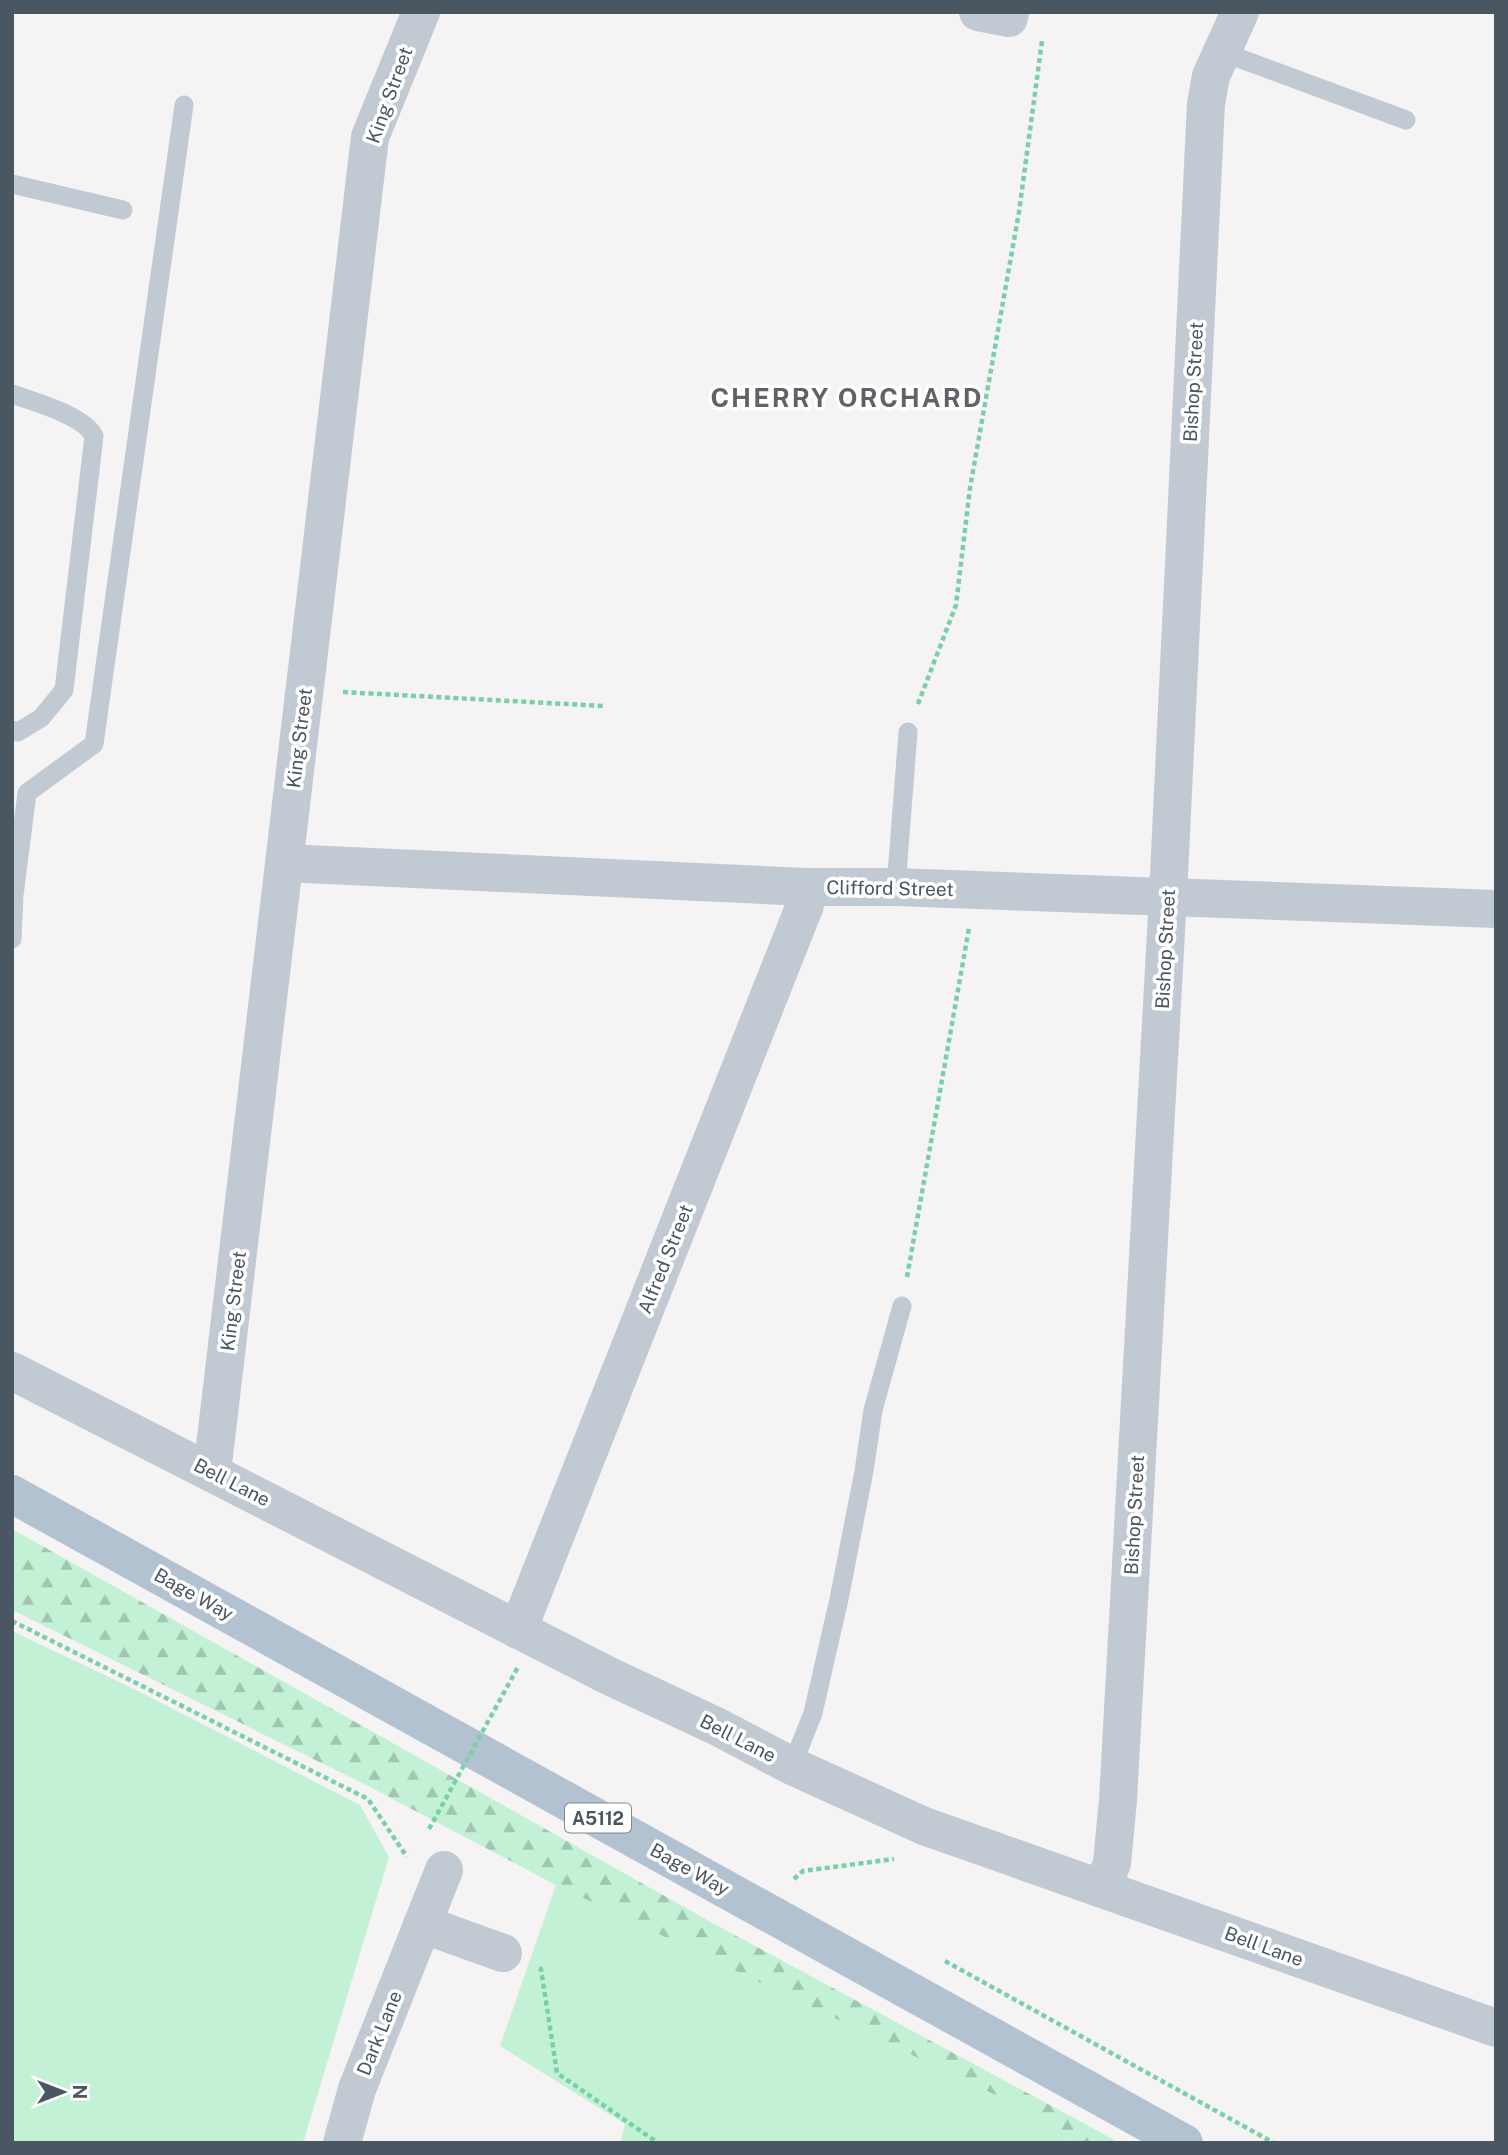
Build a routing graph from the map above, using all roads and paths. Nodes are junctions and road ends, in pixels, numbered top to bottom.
1 (421, 12) edge
2 (978, 12) edge
3 (1010, 12) edge
4 (1240, 12) edge
5 (1042, 39) dead end
6 (1222, 52) junction
7 (184, 105) dead end
8 (1406, 120) dead end
9 (12, 184) edge
10 (123, 210) dead end
11 (12, 394) edge
12 (304, 690) junction
13 (604, 706) dead end
14 (12, 730) edge
15 (908, 733) joint
16 (284, 863) junction
17 (807, 887) junction
18 (896, 887) junction
19 (976, 890) junction
20 (1168, 896) junction
21 (1496, 909) edge
22 (12, 939) edge
23 (902, 1306) joint
24 (12, 1371) edge
25 (212, 1472) junction
26 (12, 1494) edge
27 (12, 1621) edge
28 (518, 1648) junction
29 (792, 1766) junction
30 (924, 1826) junction
31 (429, 1829) dead end
32 (794, 1880) dead end
33 (1102, 1889) junction
34 (433, 1897) junction
35 (503, 1953) joint
36 (1496, 2028) edge
37 (342, 2143) edge
38 (658, 2143) edge
39 (1184, 2143) edge

1 - 12 street, King Street
2 - 3 street
4 - 6 street, Bishop Street
5 - 15 path
6 - 8 lane
6 - 20 street, Bishop Street
7 - 22 lane
9 - 10 lane
11 - 14 lane
12 - 13 path
12 - 16 street, King Street
15 - 18 lane
16 - 17 street, Clifford Street
16 - 25 street, King Street
17 - 18 street, Clifford Street
17 - 28 street, Alfred Street
18 - 19 street, Clifford Street
19 - 20 street, Clifford Street
19 - 23 path
20 - 21 street, Clifford Street
20 - 33 street, Bishop Street
23 - 29 lane
24 - 25 street, Bell Lane
25 - 28 street, Bell Lane
26 - 39 main road, Bage Way / A5112
27 - 34 path
28 - 29 street, Bell Lane
28 - 31 path, bridge
29 - 30 street, Bell Lane
30 - 32 path
30 - 33 street, Bell Lane
33 - 36 street, Bell Lane
34 - 35 street
34 - 37 street, Dark Lane
35 - 38 path

